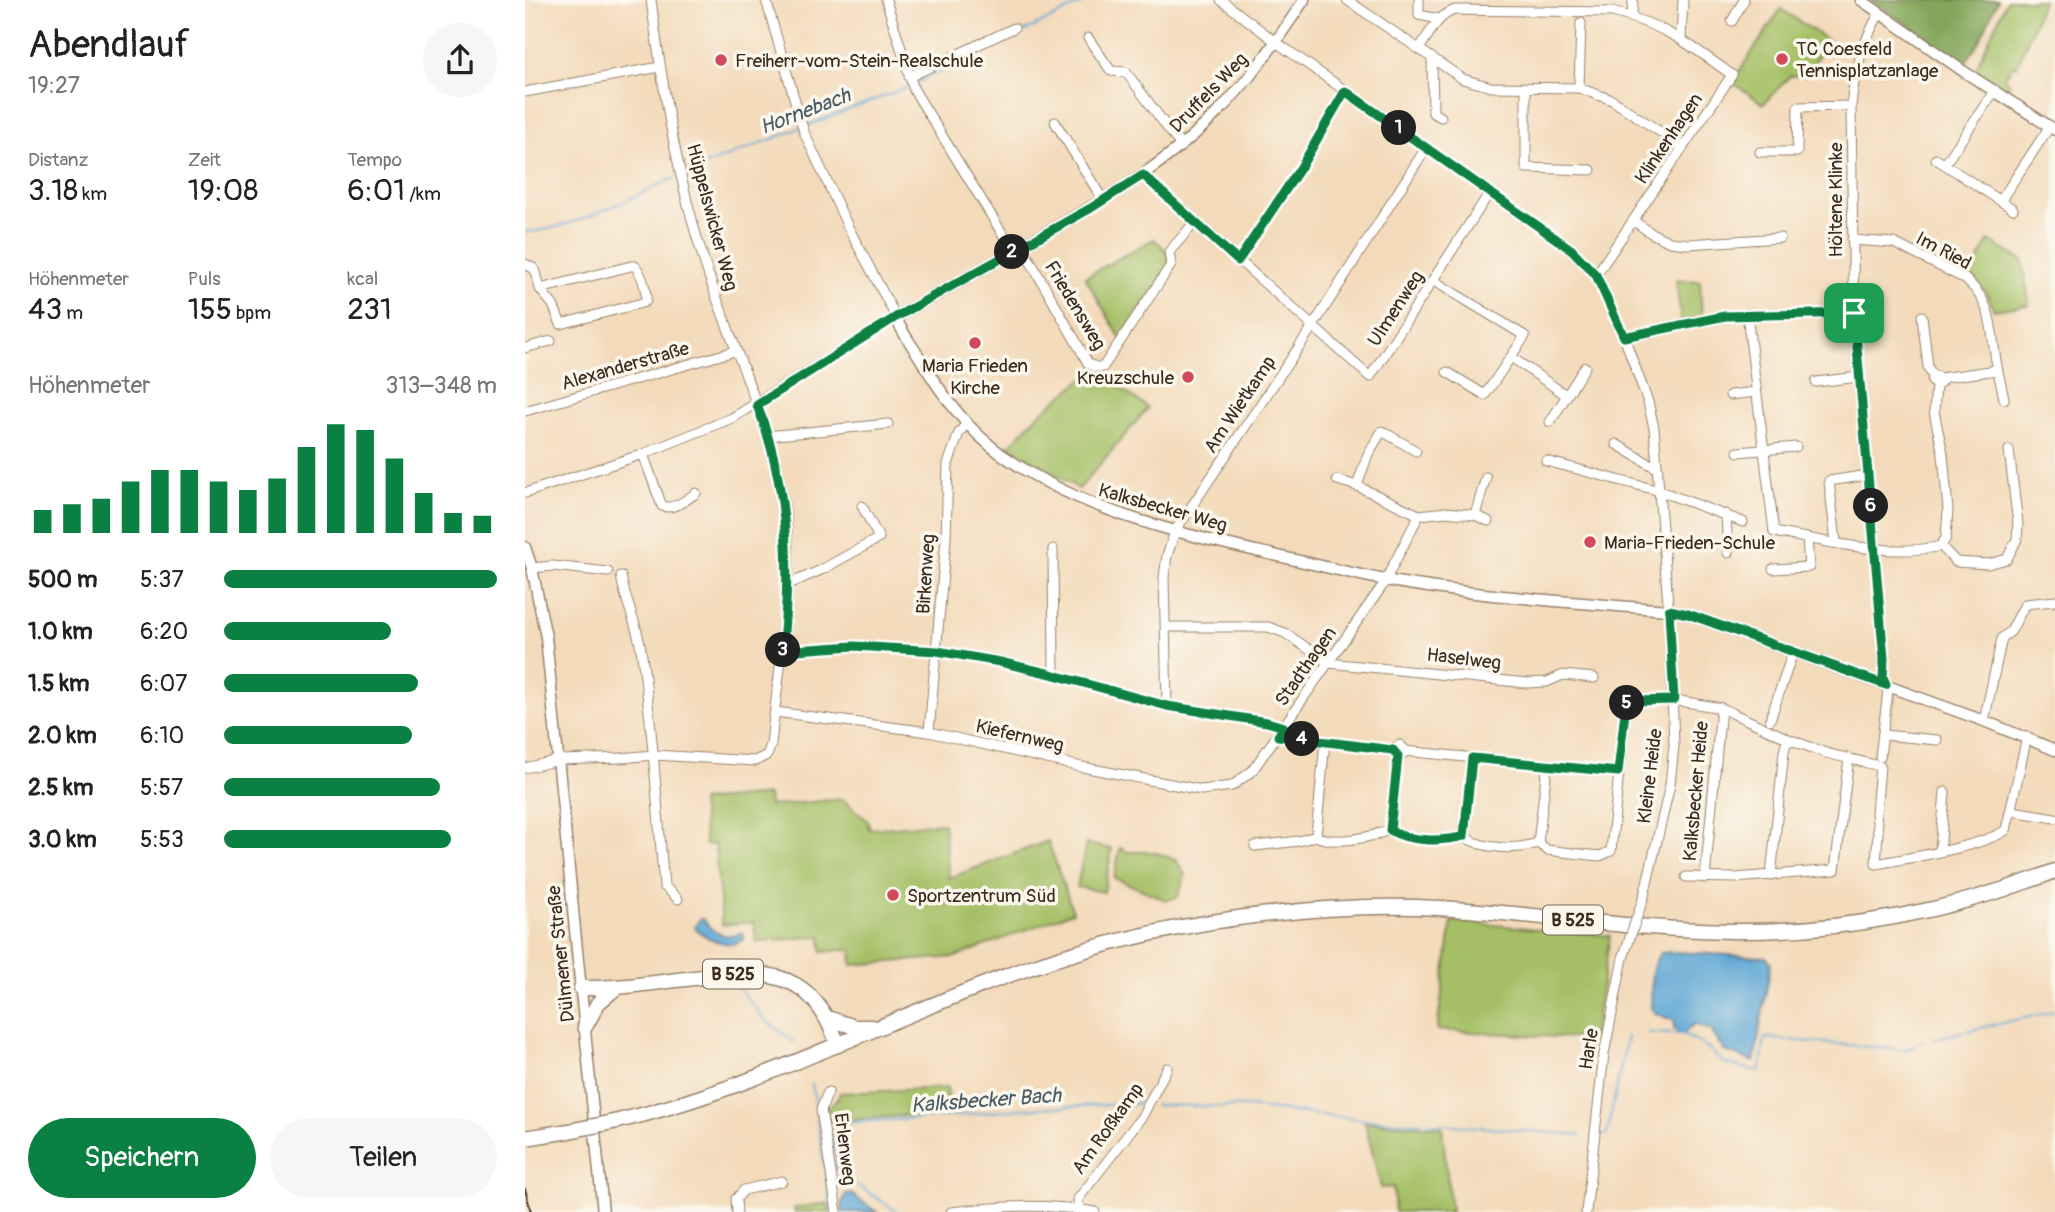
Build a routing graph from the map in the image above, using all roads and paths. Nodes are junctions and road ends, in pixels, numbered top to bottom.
1 (651, 0) edge
2 (766, 0) edge
3 (886, 0) edge
4 (1221, 0) edge
5 (1304, 0) edge
6 (1347, 0) edge
7 (1419, 0) edge
8 (1581, 0) edge
9 (1633, 0) edge
10 (1683, 0) edge
11 (1744, 0) edge
12 (1861, 0) edge
13 (1454, 5) edge
14 (1511, 5) edge
15 (1581, 11) junction
16 (1880, 13) junction
17 (1632, 17) junction
18 (1439, 19) junction
19 (1731, 21) dead end
20 (1581, 23) dead end
21 (1014, 28) dead end
22 (1088, 38) dead end
23 (1681, 38) junction
24 (1276, 42) junction
25 (1419, 49) junction
26 (1432, 59) junction
27 (660, 67) junction
28 (909, 77) junction
29 (1526, 88) junction
30 (1579, 88) junction
31 (1995, 90) junction
32 (1345, 91) junction
33 (525, 92) edge
34 (1851, 106) junction
35 (1441, 117) dead end
36 (1055, 122) dead end
37 (2052, 128) edge
38 (1181, 146) junction
39 (1683, 147) junction
40 (1426, 148) junction
41 (1760, 152) dead end
42 (1936, 159) dead end
43 (1945, 164) junction
44 (1591, 170) dead end
45 (1143, 175) junction
46 (1490, 192) junction
47 (1103, 200) junction
48 (2001, 200) junction
49 (2013, 209) dead end
50 (1196, 221) junction
51 (1634, 221) junction
52 (1780, 238) dead end
53 (1852, 240) junction
54 (1017, 249) junction
55 (1238, 261) junction
56 (525, 264) edge
57 (1596, 275) junction
58 (1433, 281) junction
59 (540, 289) junction
60 (1854, 313) junction
61 (1747, 314) junction
62 (1921, 316) dead end
63 (896, 317) junction
64 (1313, 326) junction
65 (1624, 337) junction
66 (551, 341) dead end
67 (525, 348) edge
68 (735, 351) junction
69 (1511, 357) junction
70 (1585, 367) dead end
71 (1997, 370) junction
72 (1447, 372) dead end
73 (1859, 377) junction
74 (1936, 380) junction
75 (1816, 382) dead end
76 (1756, 392) junction
77 (1730, 394) dead end
78 (1566, 395) junction
79 (2004, 399) dead end
80 (757, 405) junction
81 (525, 411) edge
82 (1550, 422) dead end
83 (967, 423) junction
84 (888, 424) dead end
85 (767, 436) junction
86 (1616, 444) dead end
87 (1796, 447) dead end
88 (1763, 450) junction
89 (2009, 450) dead end
90 (1416, 451) dead end
91 (1738, 452) dead end
92 (643, 454) junction
93 (1546, 461) dead end
94 (1658, 469) junction
95 (1868, 475) junction
96 (1486, 477) dead end
97 (1336, 480) dead end
98 (1357, 486) junction
99 (1660, 491) junction
100 (525, 493) edge
101 (695, 493) dead end
102 (862, 506) dead end
103 (1726, 514) junction
104 (1419, 515) junction
105 (1475, 516) junction
106 (1489, 521) dead end
107 (1743, 522) dead end
108 (1175, 531) junction
109 (1807, 538) junction
110 (1836, 542) junction
111 (1941, 546) junction
112 (525, 547) edge
113 (1875, 548) junction
114 (1053, 550) dead end
115 (1728, 553) dead end
116 (533, 568) junction
117 (1773, 569) dead end
118 (608, 572) dead end
119 (621, 576) dead end
120 (1386, 580) junction
121 (787, 585) junction
122 (2055, 601) edge
123 (1669, 610) junction
124 (1167, 627) junction
125 (782, 651) junction
126 (937, 651) junction
127 (1793, 652) junction
128 (1329, 663) junction
129 (1054, 674) junction
130 (1594, 678) dead end
131 (1886, 685) junction
132 (1674, 700) junction
133 (1167, 706) junction
134 (1721, 708) junction
135 (775, 712) junction
136 (1770, 720) dead end
137 (1984, 721) junction
138 (1284, 727) junction
139 (929, 732) junction
140 (1884, 735) junction
141 (1278, 736) junction
142 (2027, 737) junction
143 (1791, 740) junction
144 (1937, 740) dead end
145 (1325, 742) junction
146 (2055, 750) edge
147 (1399, 752) junction
148 (654, 755) junction
149 (1880, 757) dead end
150 (1472, 758) junction
151 (1849, 758) junction
152 (559, 760) junction
153 (1547, 766) junction
154 (525, 768) edge
155 (1252, 771) joint
156 (1618, 772) junction
157 (1945, 792) dead end
158 (2012, 811) junction
159 (2055, 818) edge
160 (1390, 830) junction
161 (1316, 836) junction
162 (1464, 836) junction
163 (1538, 843) junction
164 (1255, 846) dead end
165 (1940, 851) junction
166 (2055, 871) edge
167 (1771, 876) junction
168 (1686, 877) dead end
169 (1705, 878) junction
170 (1644, 896) joint
171 (678, 899) dead end
172 (622, 985) junction
173 (581, 988) junction
174 (827, 1018) junction
175 (885, 1026) junction
176 (585, 1027) junction
177 (838, 1045) junction
178 (1167, 1068) dead end
179 (828, 1092) dead end
180 (527, 1138) edge
181 (782, 1181) dead end
182 (1079, 1211) edge
183 (603, 1212) edge
184 (737, 1212) edge
185 (837, 1212) edge
186 (951, 1212) edge
187 (1095, 1212) edge
188 (1586, 1212) edge

1 - 27 street, Hüppelswicker Weg
2 - 63 street, Kalksbecker Weg
3 - 28 street
4 - 24 street
5 - 24 street, Druffels Weg
6 - 25 street
7 - 18 street
8 - 15 street
9 - 17 street
10 - 23 street
11 - 19 street
12 - 16 street
13 - 14 street
13 - 18 street
14 - 15 street
15 - 17 street
16 - 31 street
16 - 34 street, Höltene Klinke
17 - 23 street
18 - 25 street
20 - 30 street
21 - 28 street
22 - 38 street
23 - 39 street, Klinkenhagen
24 - 32 street
24 - 38 street, Druffels Weg
25 - 26 street
26 - 29 street
26 - 35 street
27 - 33 street
27 - 68 street, Hüppelswicker Weg
28 - 54 street
29 - 30 street
29 - 44 street
30 - 39 street
31 - 37 street
31 - 43 street
32 - 40 street
32 - 55 street
34 - 41 street, Höltene Klinke
34 - 53 street, Höltene Klinke
36 - 47 street
37 - 48 street
38 - 45 street, Druffels Weg
39 - 51 street, Klinkenhagen
40 - 46 street
40 - 64 street, Am Wietkamp
42 - 43 street
43 - 48 street
45 - 47 street, Druffels Weg
45 - 50 street
46 - 57 street
46 - 58 street, Ulmenweg
47 - 54 street, Druffels Weg
48 - 49 street
50 - 54 street, Friedensweg
50 - 55 street
51 - 52 street
51 - 57 street, Klinkenhagen
53 - 60 street, Höltene Klinke
53 - 71 street, Im Ried
54 - 63 street, Druffels Weg
55 - 64 street
56 - 59 street
57 - 65 street, Kleine Heide
58 - 64 street, Ulmenweg
58 - 69 street
59 - 59 street
60 - 61 street
60 - 73 street, Höltene Klinke
61 - 65 street
61 - 76 street
62 - 74 street
63 - 80 street, Druffels Weg
63 - 83 street, Kalksbecker Weg
64 - 108 street, Am Wietkamp
65 - 94 street, Kleine Heide
66 - 67 street
68 - 80 street, Hüppelswicker Weg
68 - 81 street, Alexanderstraße
69 - 72 street
69 - 78 street
70 - 78 street
71 - 74 street
71 - 79 street, Im Ried
73 - 75 street
73 - 95 street, Höltene Klinke
74 - 111 street
76 - 77 street
76 - 88 street
78 - 82 street
80 - 85 street, Hüppelswicker Weg
80 - 92 street, Druffels Weg
83 - 108 street, Kalksbecker Weg
83 - 126 street, Birkenweg
84 - 85 street
85 - 121 street, Hüppelswicker Weg
86 - 94 street
87 - 88 street
88 - 91 street
88 - 109 street
89 - 111 street
90 - 98 street
92 - 100 street, Druffels Weg
92 - 101 street
93 - 99 street
94 - 99 street, Kleine Heide
95 - 110 street
95 - 113 street, Höltene Klinke
96 - 105 street
97 - 98 street
98 - 104 street
99 - 103 street
99 - 123 street, Kleine Heide
102 - 121 street
103 - 107 street
103 - 115 street
104 - 105 street
104 - 120 street, Stadthagen
105 - 106 street
108 - 120 street, Kalksbecker Weg
108 - 124 street, Am Wietkamp
109 - 110 street
109 - 117 street
110 - 113 street
111 - 113 street
112 - 116 street, Dülmener Straße
113 - 131 street, Höltene Klinke
114 - 129 street
116 - 118 street
116 - 152 street, Dülmener Straße
119 - 148 street
120 - 123 street, Kalksbecker Weg
120 - 128 street, Stadthagen
121 - 125 street, Hüppelswicker Weg
122 - 137 street
123 - 127 street, Kalksbecker Weg
123 - 132 street, Kleine Heide
124 - 128 street
124 - 133 street, Am Wietkamp
125 - 126 street
125 - 135 street, Hüppelswicker Weg
126 - 129 street
126 - 139 street, Birkenweg
127 - 131 street, Kalksbecker Weg
127 - 136 street
128 - 130 street, Haselweg
128 - 138 street, Stadthagen
129 - 133 street
131 - 137 street, Kalksbecker Weg
131 - 140 street, Höltene Klinke
132 - 134 street, Kalksbecker Heide
132 - 156 street, Kalksbecker Heide
132 - 170 street, Kleine Heide
133 - 138 street
134 - 143 street, Kalksbecker Heide
134 - 169 street, Kalksbecker Heide
135 - 139 street, Kiefernweg
135 - 148 street, Hüppelswicker Weg
137 - 142 street, Kalksbecker Weg
138 - 141 street, Stadthagen
139 - 155 street, Kiefernweg
140 - 144 street
140 - 149 street, Höltene Klinke
141 - 145 street
141 - 155 street, Stadthagen
142 - 146 street, Kalksbecker Weg
142 - 158 street, Kalksbecker Heide
143 - 151 street, Kalksbecker Heide
143 - 167 street
145 - 147 street
145 - 161 street
147 - 150 street
147 - 160 street
148 - 152 street, Hüppelswicker Weg
148 - 171 street
150 - 153 street
150 - 162 street
151 - 165 street, Kalksbecker Heide
151 - 167 street, Kalksbecker Heide
152 - 154 street, Hüppelswicker Weg
152 - 173 street, Dülmener Straße
153 - 156 street
153 - 163 street
156 - 163 street
157 - 165 street
158 - 159 street
158 - 165 street, Kalksbecker Heide
160 - 161 street
160 - 162 street
161 - 164 street
162 - 163 street
166 - 175 main road, B 525
167 - 169 street, Kalksbecker Heide
168 - 169 street, Kalksbecker Heide
170 - 188 street, Harle, bridge
172 - 173 main road, B 525
172 - 174 main road, B 525
172 - 176 main road
173 - 176 street, Dülmener Straße
174 - 175 main road
174 - 177 main road, B 525
175 - 177 main road, B 525
176 - 183 street, Dülmener Straße
177 - 180 main road, B 525, bridge
178 - 182 street, Am Roßkamp
179 - 185 street, Erlenweg
181 - 184 street
182 - 186 street
182 - 187 street

